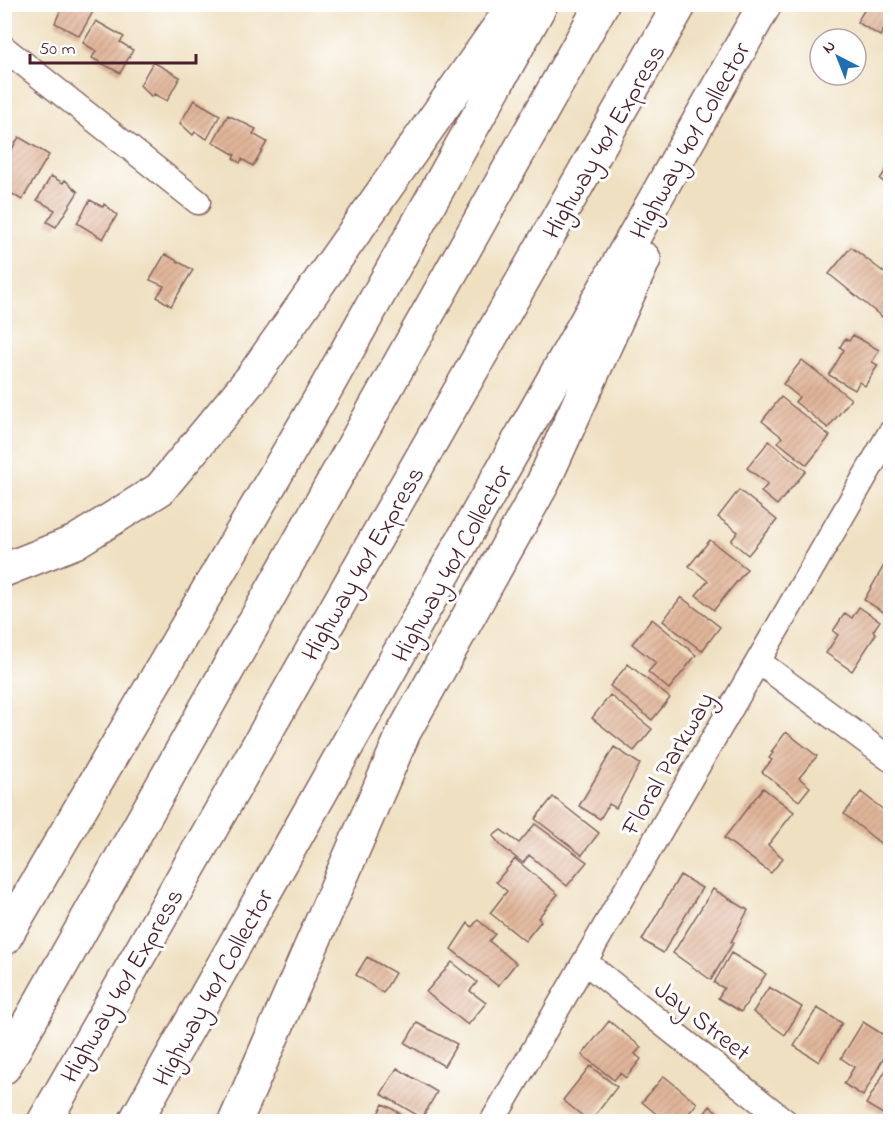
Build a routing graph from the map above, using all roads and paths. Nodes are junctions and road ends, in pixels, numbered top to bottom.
1 (518, 4) edge
2 (541, 4) edge
3 (602, 4) edge
4 (680, 4) edge
5 (765, 4) edge
6 (4, 48) edge
7 (736, 56) junction
8 (198, 202) dead end
9 (891, 434) edge
10 (4, 570) edge
11 (759, 662) junction
12 (891, 759) edge
13 (4, 939) edge
14 (585, 962) junction
15 (180, 1044) junction
16 (4, 1067) edge
17 (44, 1122) edge
18 (135, 1122) edge
19 (144, 1122) edge
20 (235, 1122) edge
21 (492, 1122) edge
22 (786, 1122) edge

1 - 10 highway
2 - 13 highway
3 - 16 highway
4 - 17 highway, Highway 401 Express
5 - 7 highway, Highway 401 Collector
6 - 8 street
7 - 15 highway, Highway 401 Collector
7 - 20 highway
9 - 11 street, Floral Parkway
11 - 12 street
11 - 14 street, Floral Parkway
14 - 21 street, Floral Parkway
14 - 22 street, Jay Street
15 - 18 highway, Highway 401 Collector
15 - 19 highway

